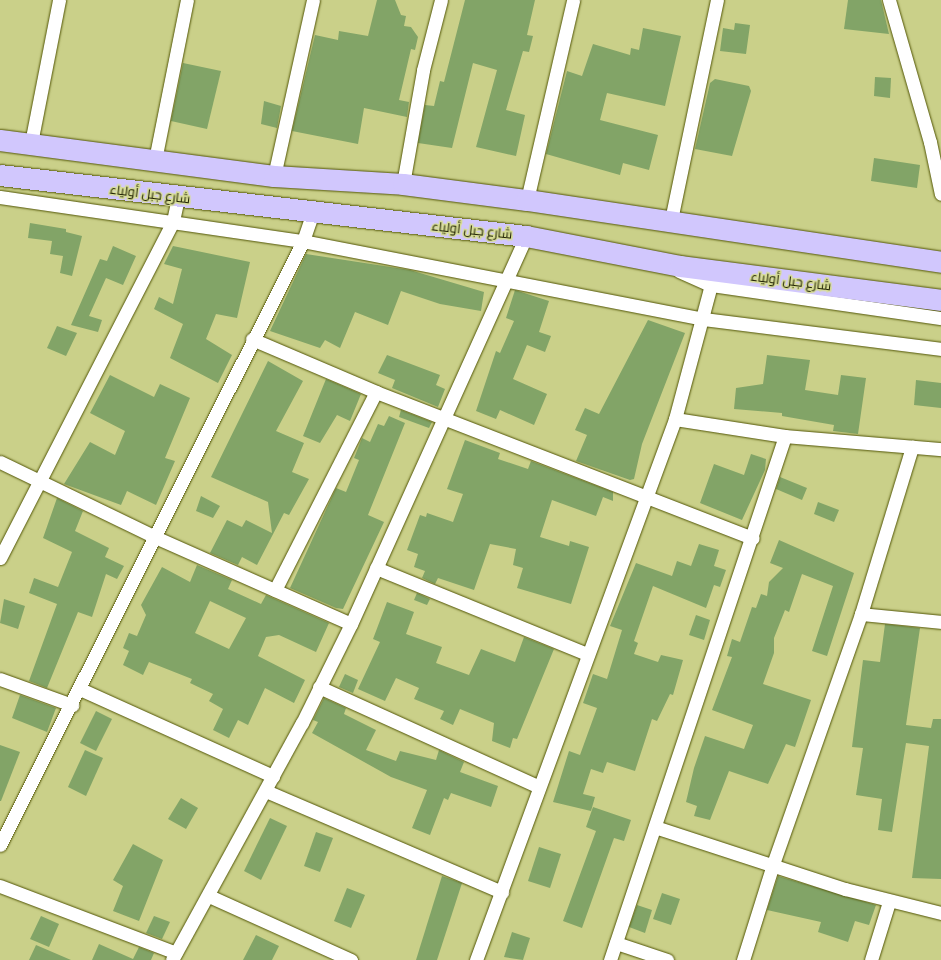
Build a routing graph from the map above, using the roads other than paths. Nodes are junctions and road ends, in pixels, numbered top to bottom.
1 (60, 0) edge
2 (187, 0) edge
3 (313, 0) edge
4 (441, 0) edge
5 (573, 0) edge
6 (717, 0) edge
7 (889, 0) edge
8 (0, 140) edge
9 (31, 143) junction
10 (155, 160) junction
11 (0, 175) edge
12 (274, 176) junction
13 (403, 184) junction
14 (941, 194) edge
15 (0, 197) edge
16 (178, 197) junction
17 (527, 200) junction
18 (313, 212) junction
19 (671, 220) junction
20 (173, 221) junction
21 (526, 236) junction
22 (303, 241) junction
23 (941, 262) edge
24 (671, 265) junction
25 (509, 279) junction
26 (711, 285) junction
27 (941, 300) edge
28 (941, 318) edge
29 (704, 319) junction
30 (252, 339) junction
31 (941, 349) edge
32 (376, 392) junction
33 (446, 418) junction
34 (675, 419) junction
35 (785, 436) junction
36 (912, 447) junction
37 (941, 449) edge
38 (0, 462) edge
39 (40, 483) junction
40 (645, 497) junction
41 (155, 537) junction
42 (753, 538) junction
43 (0, 558) edge
44 (376, 568) junction
45 (275, 590) junction
46 (861, 614) junction
47 (941, 622) edge
48 (350, 624) junction
49 (587, 654) junction
50 (0, 679) edge
51 (320, 687) junction
52 (80, 689) junction
53 (72, 705) junction
54 (274, 776) junction
55 (537, 786) junction
56 (266, 791) junction
57 (655, 827) junction
58 (0, 846) edge
59 (773, 864) junction
60 (0, 886) edge
61 (502, 892) junction
62 (210, 896) junction
63 (889, 902) junction
64 (941, 914) edge
65 (616, 943) junction
66 (174, 956) edge
67 (351, 960) edge
68 (476, 960) edge
69 (610, 960) edge
70 (667, 960) edge
71 (743, 960) edge
72 (871, 960) edge

1 - 9 street
2 - 10 street
3 - 12 street
4 - 13 street
5 - 17 street
6 - 19 street
7 - 14 street
8 - 9 main road
9 - 10 main road
10 - 12 main road
11 - 16 main road, شارع جبل أولياء
12 - 13 main road
13 - 17 main road
15 - 20 street
16 - 18 main road, شارع جبل أولياء
16 - 20 street
17 - 19 main road
18 - 21 main road, شارع جبل أولياء
18 - 22 street
19 - 23 main road
20 - 22 street
20 - 39 street
21 - 24 main road, شارع جبل أولياء
21 - 25 street
22 - 25 street
22 - 30 street
24 - 26 street
24 - 27 main road, شارع جبل أولياء
25 - 29 street
25 - 33 street
26 - 28 street
26 - 29 street
29 - 31 street
29 - 34 street
30 - 32 street
30 - 41 street
32 - 33 street
32 - 45 street
33 - 40 street
33 - 44 street
34 - 35 street
34 - 40 street
35 - 36 street
35 - 42 street
36 - 37 street
36 - 46 street
38 - 39 street
39 - 41 street
39 - 43 street
40 - 42 street
40 - 49 street
41 - 45 street
41 - 52 street
42 - 57 street
44 - 48 street
44 - 49 street
45 - 48 street
46 - 47 street
46 - 59 street
48 - 51 street
49 - 55 street
50 - 53 street
51 - 54 street
51 - 55 street
52 - 53 street
52 - 54 street
53 - 58 street
54 - 56 street
55 - 61 street
56 - 61 street
56 - 62 street
57 - 59 street
57 - 65 street
59 - 63 street
59 - 71 street
60 - 66 street
61 - 68 street
62 - 66 street
62 - 67 street
63 - 64 street
63 - 72 street
65 - 69 street
65 - 70 street

